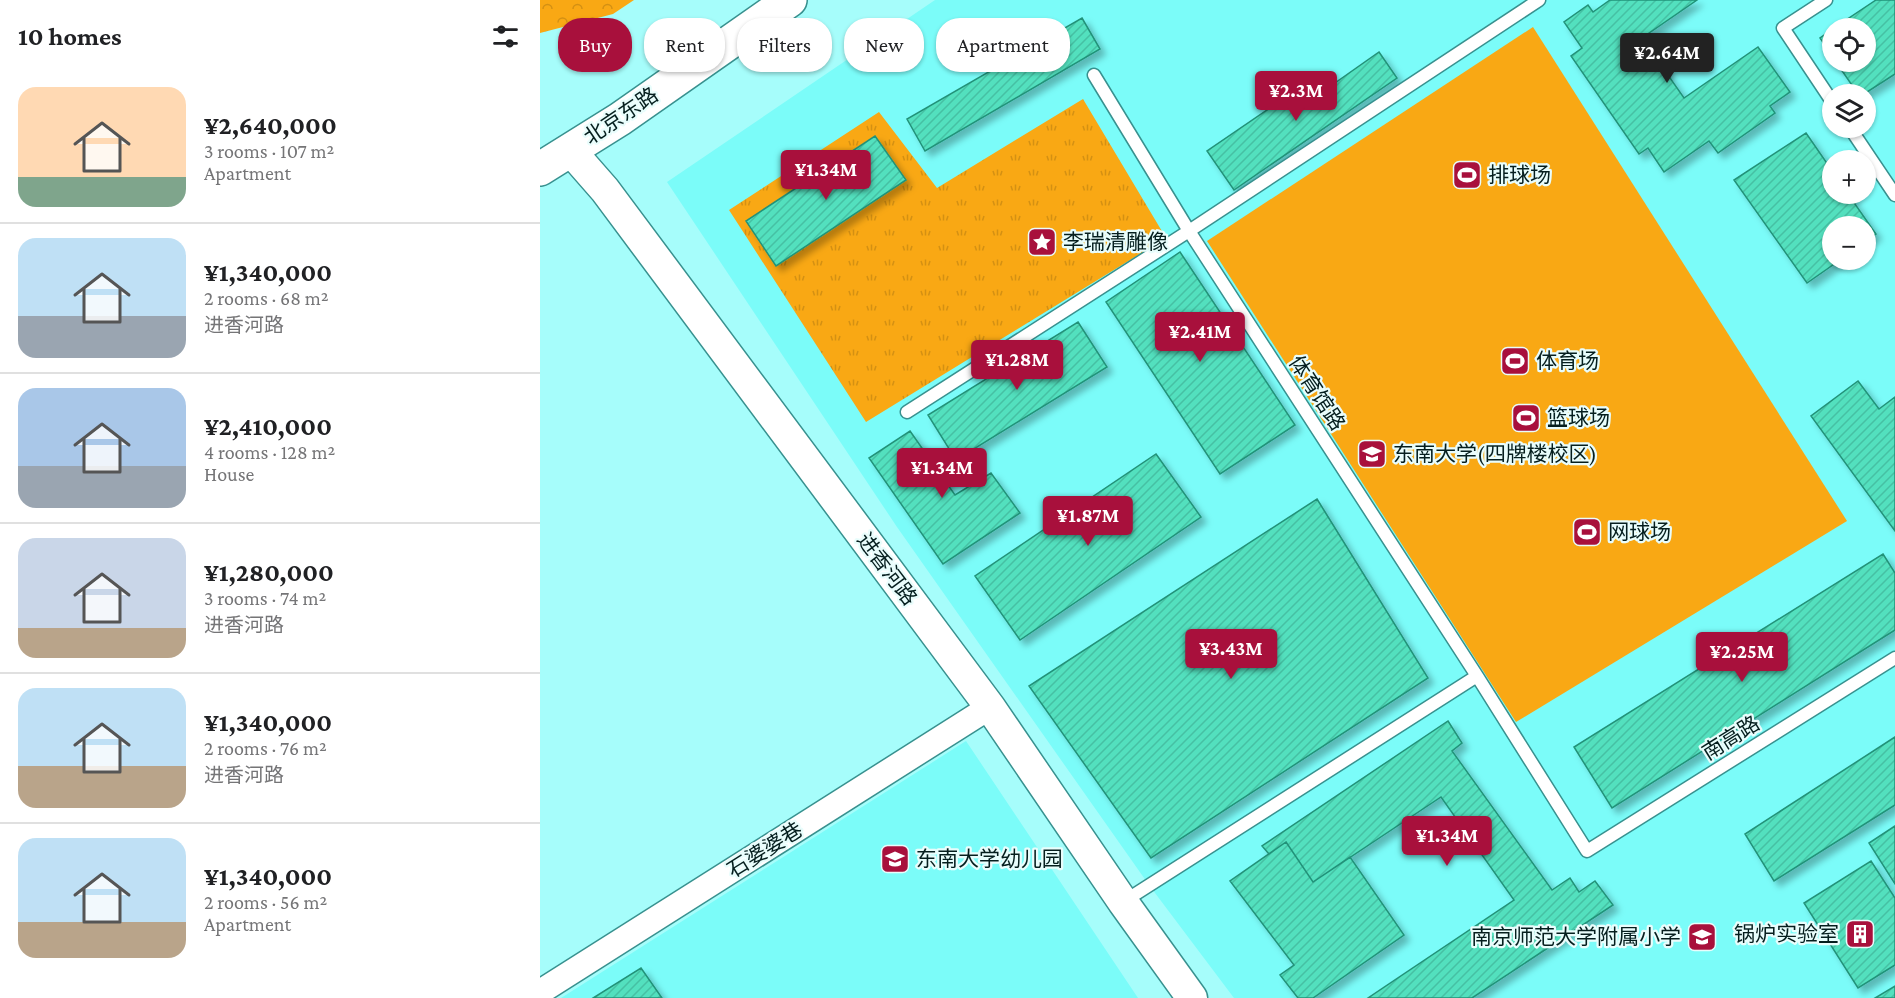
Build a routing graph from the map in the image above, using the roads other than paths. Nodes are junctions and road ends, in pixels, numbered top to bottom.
1 (790, 0) edge
2 (1539, 0) edge
3 (1826, 0) edge
4 (1094, 75) dead end
5 (1822, 86) edge
6 (1857, 138) edge
7 (570, 150) junction
8 (540, 169) edge
9 (1895, 195) edge
10 (1189, 231) junction
11 (907, 412) dead end
12 (1895, 658) edge
13 (1477, 676) junction
14 (990, 707) junction
15 (1587, 851) joint
16 (1123, 902) junction
17 (540, 992) edge
18 (1192, 998) edge

1 - 7 main road, 北京东路
2 - 10 lane
3 - 5 lane
4 - 10 lane, 体育馆路
6 - 9 lane
7 - 8 main road, 北京东路
7 - 14 street, 进香河路
10 - 11 lane
10 - 13 lane, 体育馆路
12 - 15 lane, 南高路
13 - 15 lane, 体育馆路
13 - 16 lane
14 - 16 street, 进香河路
14 - 17 street, 石婆婆巷
16 - 18 street, 进香河路

